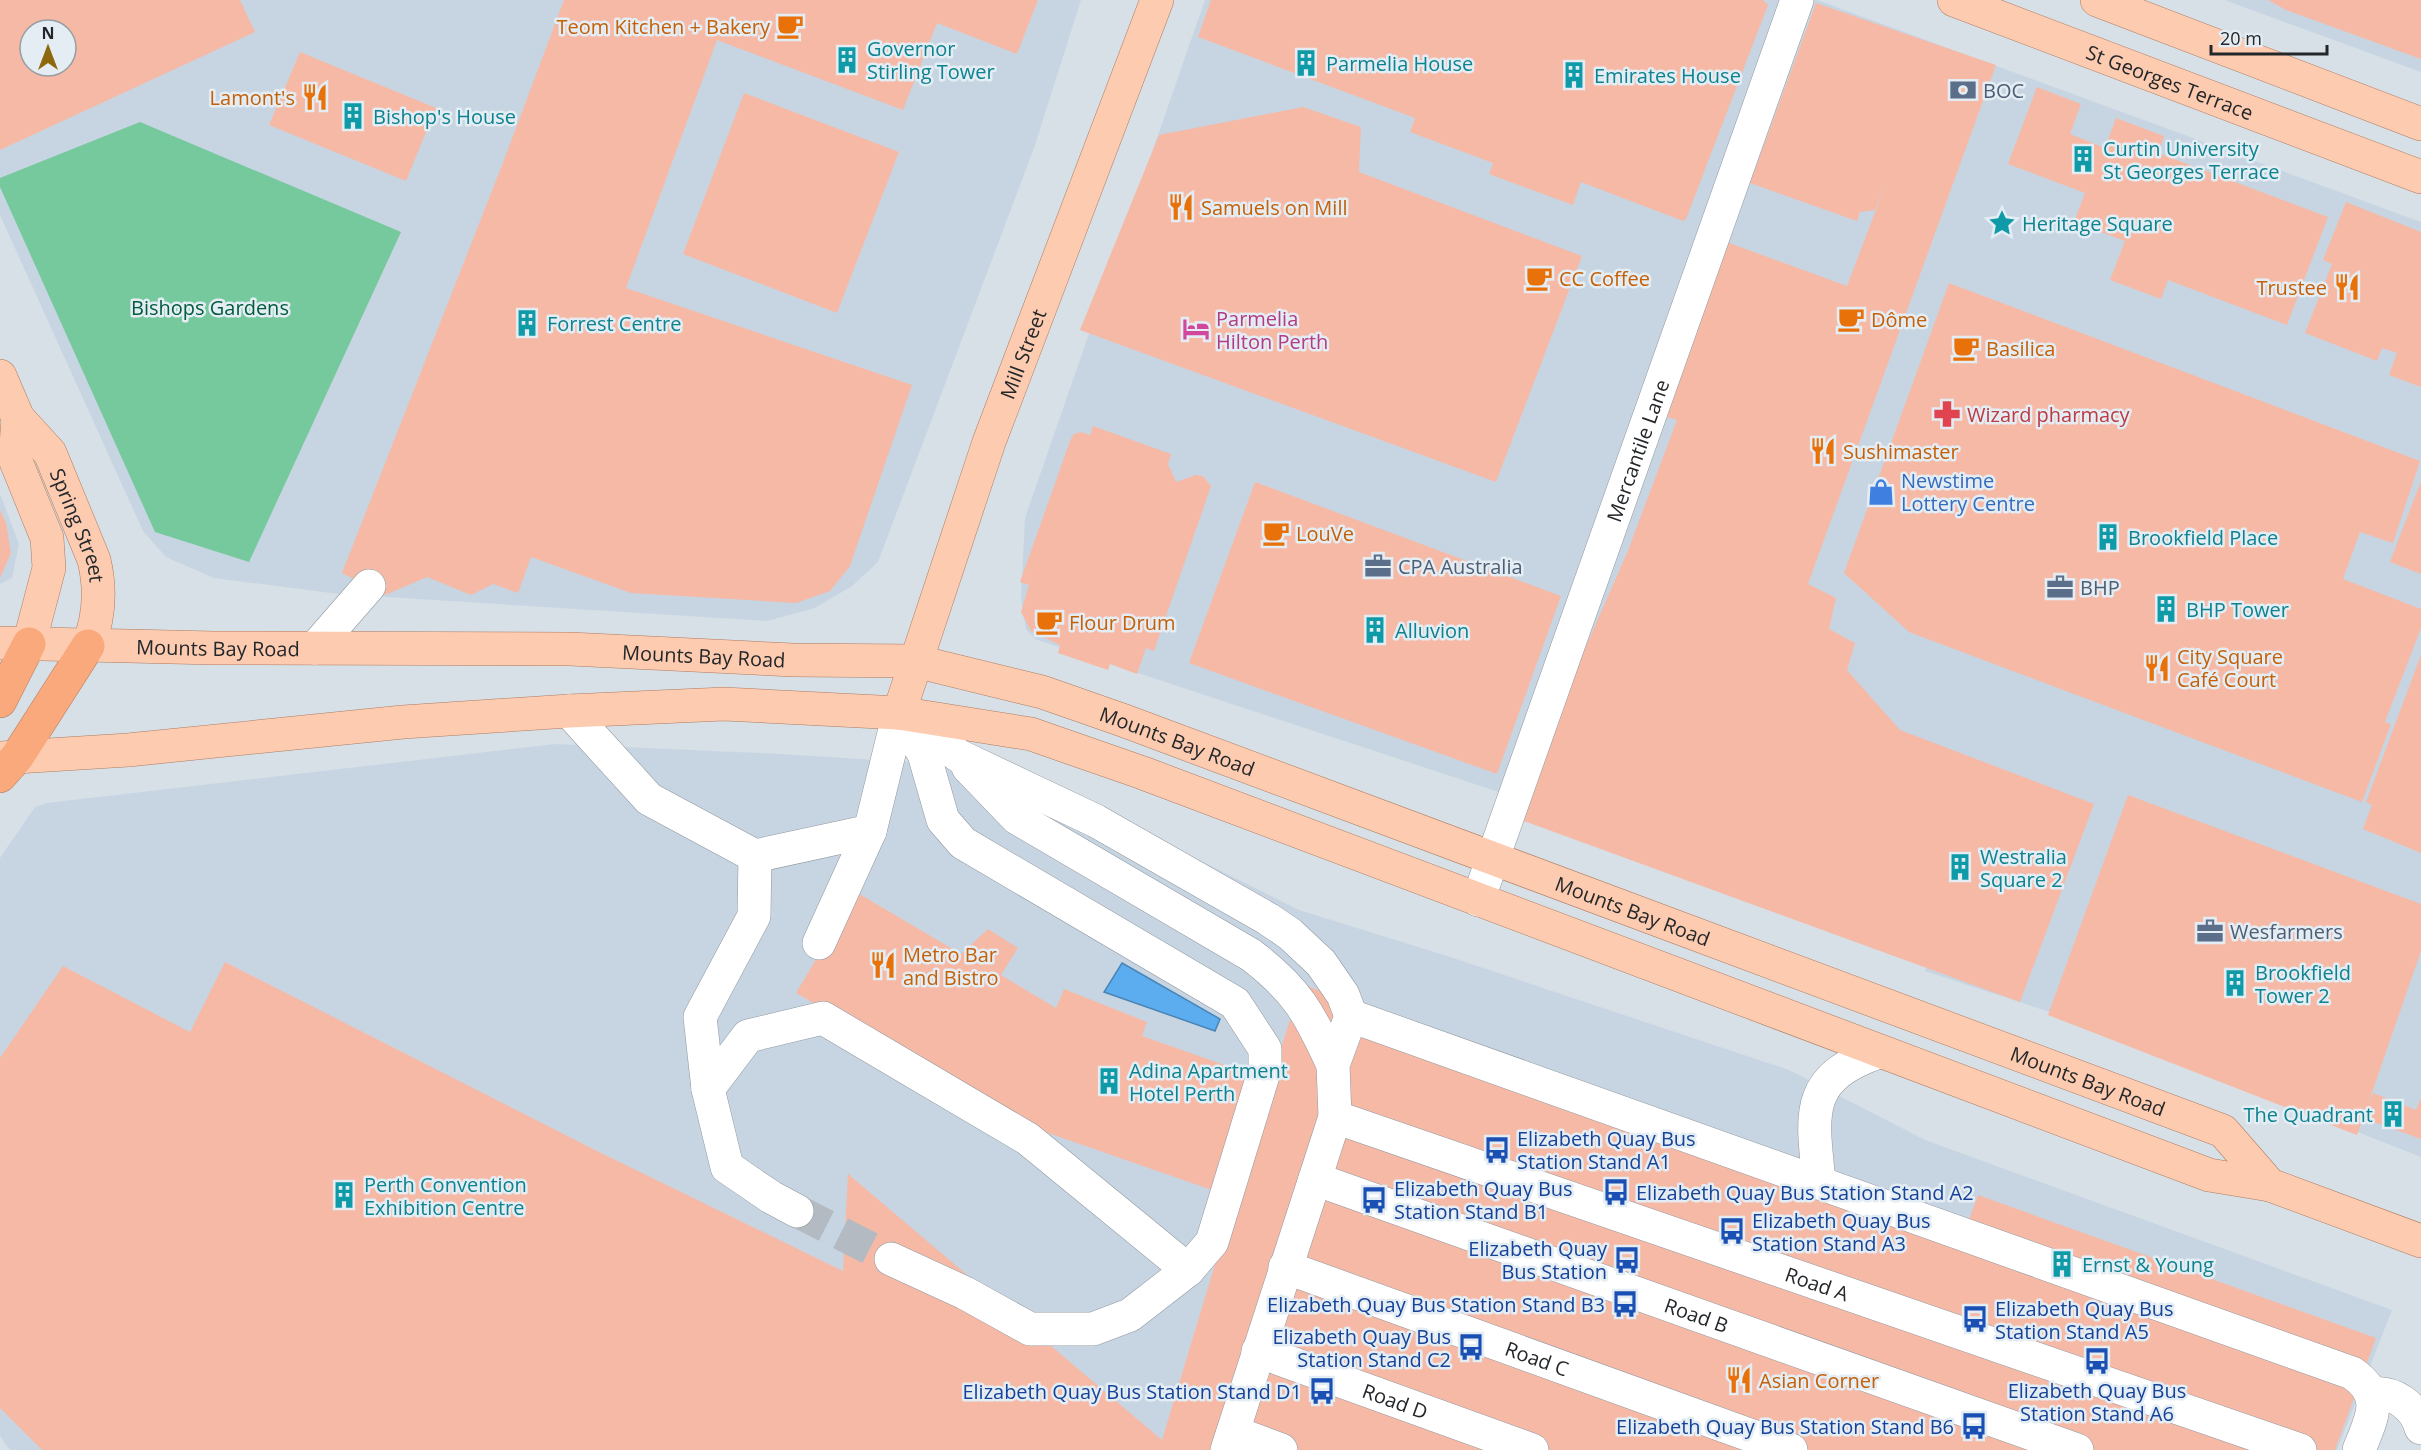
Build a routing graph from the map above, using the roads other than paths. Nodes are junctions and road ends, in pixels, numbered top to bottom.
1 (1157, 0) edge
2 (1797, 0) edge
3 (1954, 0) edge
4 (2097, 0) edge
5 (2421, 124) edge
6 (2421, 177) edge
7 (0, 376) edge
8 (18, 418) junction
9 (369, 586) dead end
10 (14, 644) edge
11 (88, 646) junction
12 (315, 648) junction
13 (915, 661) junction
14 (0, 700) edge
15 (569, 711) junction
16 (899, 713) junction
17 (959, 756) junction
18 (6, 763) edge
19 (870, 831) junction
20 (755, 856) junction
21 (1493, 856) junction
22 (1478, 900) junction
23 (819, 943) dead end
24 (1351, 1016) junction
25 (1880, 1052) junction
26 (1333, 1065) junction
27 (708, 1089) junction
28 (1335, 1117) junction
29 (1315, 1179) junction
30 (1819, 1181) junction
31 (2270, 1185) junction
32 (797, 1211) tunnel mouth
33 (2421, 1241) edge
34 (891, 1259) tunnel mouth
35 (1285, 1267) junction
36 (1188, 1270) junction
37 (1258, 1351) junction
38 (2371, 1394) junction
39 (2421, 1428) edge
40 (1230, 1441) edge
41 (1281, 1450) edge
42 (1532, 1450) edge
43 (1791, 1450) edge
44 (2077, 1450) edge
45 (2300, 1450) edge
46 (2360, 1450) edge

1 - 13 main road, Mill Street
2 - 21 lane, Mercantile Lane
3 - 6 main road, St Georges Terrace
4 - 5 main road
7 - 8 main road, Spring Street
8 - 10 main road, Spring Street
8 - 11 main road, Spring Street
9 - 12 lane
10 - 11 main road, Mounts Bay Road
10 - 14 highway
11 - 12 main road, Mounts Bay Road
11 - 18 highway
12 - 13 main road, Mounts Bay Road
13 - 16 main road, Mill Street
13 - 21 main road, Mounts Bay Road
15 - 16 main road, Mounts Bay Road
15 - 18 main road, Mounts Bay Road
15 - 20 lane
16 - 17 lane
16 - 19 lane
16 - 22 main road, Mounts Bay Road
16 - 36 lane
17 - 24 lane
17 - 26 lane
19 - 20 lane
19 - 23 lane
20 - 27 lane
21 - 22 lane, Mercantile Lane
21 - 31 main road, Mounts Bay Road
22 - 25 main road, Mounts Bay Road
24 - 26 lane
24 - 30 lane
25 - 30 lane
25 - 31 main road, Mounts Bay Road
26 - 28 lane
27 - 32 lane
27 - 36 lane
28 - 29 lane
28 - 45 lane, Road A
29 - 35 lane
29 - 44 lane, Road B
30 - 38 lane
31 - 33 main road, Mounts Bay Road
34 - 36 lane
35 - 37 lane
35 - 43 lane, Road C
37 - 40 lane
37 - 42 lane, Road D
38 - 39 lane
38 - 46 lane
40 - 41 lane

